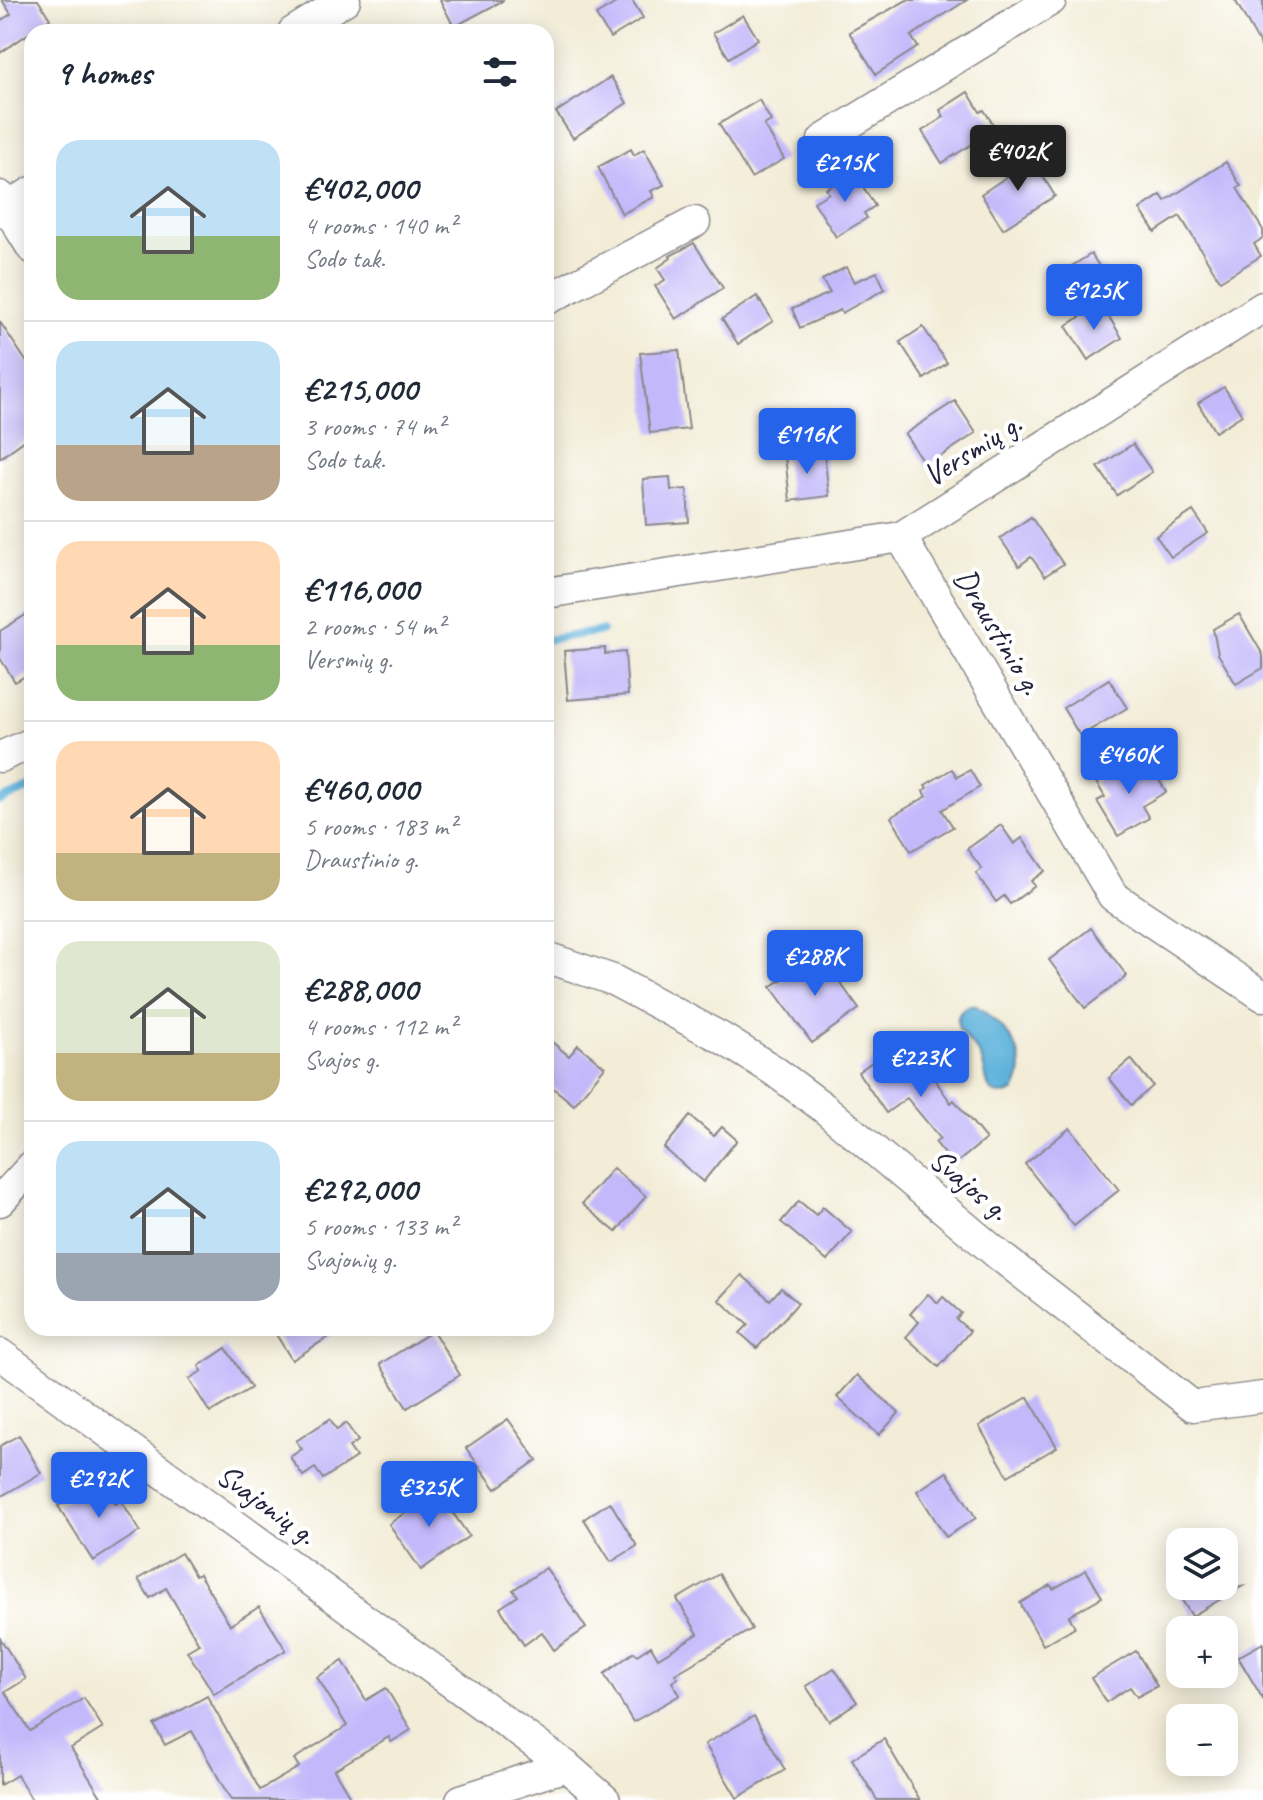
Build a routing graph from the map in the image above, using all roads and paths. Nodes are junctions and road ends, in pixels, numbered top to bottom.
1 (345, 0) edge
2 (1051, 0) edge
3 (306, 24) edge
4 (823, 140) dead end
5 (10, 202) edge
6 (695, 222) dead end
7 (24, 231) edge
8 (554, 296) edge
9 (1263, 307) edge
10 (901, 537) junction
11 (554, 592) edge
12 (24, 746) edge
13 (0, 757) edge
14 (554, 960) edge
15 (1263, 996) edge
16 (24, 1175) edge
17 (0, 1201) edge
18 (0, 1354) edge
19 (1263, 1397) edge
20 (566, 1766) junction
21 (461, 1800) edge
22 (605, 1800) edge

1 - 3 street
2 - 4 street
5 - 7 street
6 - 8 street
9 - 10 street, Versmių g.
10 - 11 street, Versmių g.
10 - 15 street, Draustinio g.
12 - 13 street
14 - 19 street, Svajos g.
16 - 17 street
18 - 20 street, Svajonių g.
20 - 21 street
20 - 22 street, Svajonių g.

